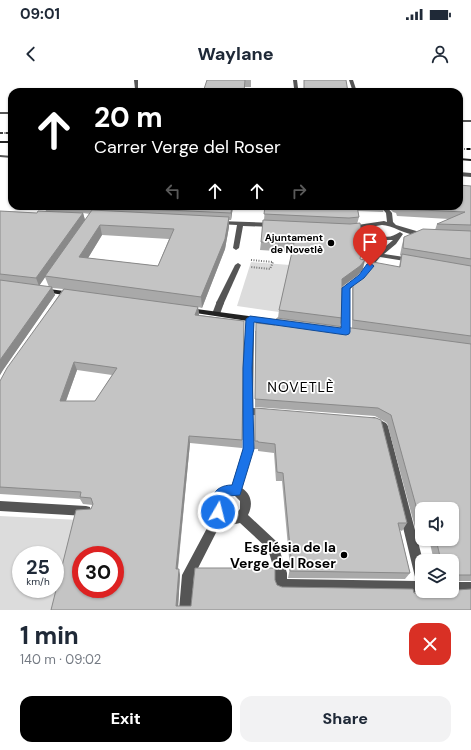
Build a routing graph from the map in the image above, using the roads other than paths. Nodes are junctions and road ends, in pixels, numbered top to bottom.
1 (142, 80) edge
2 (136, 82) edge
3 (382, 210) edge
4 (386, 210) edge
5 (209, 222) edge
6 (240, 224) junction
7 (375, 225) junction
8 (278, 226) edge
9 (395, 226) junction
10 (340, 228) edge
11 (348, 228) junction
12 (420, 233) junction
13 (428, 233) edge
14 (374, 234) junction
15 (399, 235) junction
16 (236, 248) dead end
17 (378, 255) junction
18 (417, 261) edge
19 (238, 265) road end
20 (41, 288) edge
21 (78, 295) edge
22 (178, 309) edge
23 (216, 314) junction
24 (250, 319) junction
25 (294, 325) edge
26 (346, 332) edge
27 (248, 411) junction
28 (272, 413) edge
29 (367, 421) edge
30 (236, 491) junction
31 (0, 506) edge
32 (90, 511) edge
33 (220, 514) junction
34 (240, 516) junction
35 (415, 554) edge
36 (415, 588) edge
37 (459, 588) edge
38 (471, 588) edge
39 (185, 610) edge

1 - 2 street
3 - 7 street
4 - 9 street
5 - 6 street
6 - 8 street
6 - 16 street
7 - 9 street
7 - 11 street
7 - 14 street
9 - 12 street
9 - 15 street
10 - 11 street
11 - 14 street
12 - 13 street
12 - 15 street
14 - 15 street
14 - 17 street
15 - 17 street
17 - 18 street
17 - 26 street
19 - 23 street
20 - 21 street
22 - 23 street
23 - 24 street
24 - 25 street
24 - 27 street
27 - 28 street
27 - 30 street
29 - 35 street
30 - 33 street
30 - 34 street
31 - 32 street
33 - 34 street
33 - 39 street
34 - 36 street
37 - 38 street

